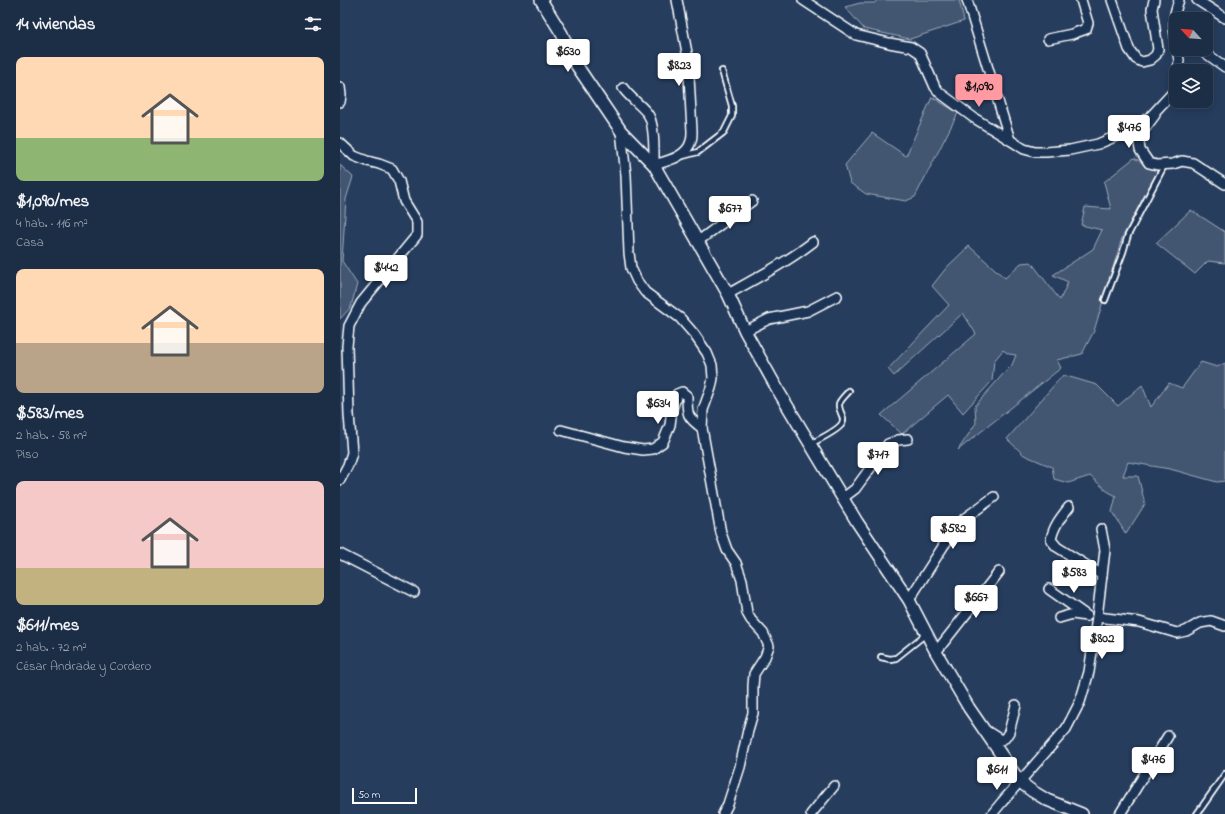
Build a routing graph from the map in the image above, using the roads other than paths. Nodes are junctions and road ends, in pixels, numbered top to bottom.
1 (539, 0) edge
2 (677, 0) edge
3 (803, 0) edge
4 (966, 0) edge
5 (1081, 0) edge
6 (1112, 0) edge
7 (1154, 0) edge
8 (1178, 0) edge
9 (1197, 0) edge
10 (1174, 12) edge
11 (1225, 18) edge
12 (1048, 39) dead end
13 (1210, 56) edge
14 (1225, 67) edge
15 (722, 71) dead end
16 (340, 87) edge
17 (623, 88) dead end
18 (1169, 97) edge
19 (340, 102) edge
20 (1157, 111) junction
21 (621, 131) junction
22 (1010, 140) junction
23 (340, 143) edge
24 (672, 160) junction
25 (1165, 164) junction
26 (654, 165) junction
27 (1225, 184) edge
28 (752, 201) dead end
29 (697, 242) junction
30 (813, 242) dead end
31 (728, 294) junction
32 (837, 296) dead end
33 (1105, 300) dead end
34 (746, 331) junction
35 (849, 391) dead end
36 (702, 428) junction
37 (561, 430) dead end
38 (908, 439) dead end
39 (810, 444) junction
40 (340, 480) edge
41 (994, 497) dead end
42 (843, 498) junction
43 (1069, 507) dead end
44 (1101, 529) dead end
45 (340, 554) edge
46 (1000, 572) dead end
47 (1102, 575) junction
48 (1049, 589) dead end
49 (414, 592) dead end
50 (909, 600) junction
51 (1087, 616) junction
52 (1059, 618) dead end
53 (1097, 620) junction
54 (1225, 626) edge
55 (926, 634) junction
56 (936, 652) junction
57 (882, 657) dead end
58 (1016, 705) dead end
59 (982, 728) junction
60 (1168, 736) dead end
61 (1225, 774) edge
62 (1020, 782) junction
63 (834, 786) dead end
64 (723, 814) edge
65 (811, 814) edge
66 (992, 814) edge
67 (1082, 814) edge
68 (1120, 814) edge
69 (1197, 814) edge

1 - 21 street
2 - 24 street
3 - 22 street
4 - 22 street
5 - 12 street
6 - 7 street
8 - 10 street
9 - 11 street
13 - 14 street
15 - 24 lane
16 - 19 street
17 - 26 street
18 - 20 street
20 - 22 street
20 - 25 street
21 - 26 street
21 - 36 street
23 - 40 street
24 - 26 street
25 - 27 street
25 - 33 lane
26 - 29 street
28 - 29 street
29 - 31 street
30 - 31 street
31 - 34 street
32 - 34 street
34 - 39 street
35 - 39 lane
36 - 37 street
36 - 64 street
38 - 42 street
39 - 42 street
41 - 50 street
42 - 50 street
43 - 47 street
44 - 47 street
45 - 49 street
46 - 56 street
47 - 53 street
48 - 51 street
50 - 55 street
51 - 52 street
51 - 53 street
53 - 54 street
53 - 62 street
55 - 56 street
55 - 57 lane
56 - 59 street
58 - 59 street
59 - 62 street
60 - 68 street
61 - 69 lane
62 - 66 street
62 - 67 street
63 - 65 street

